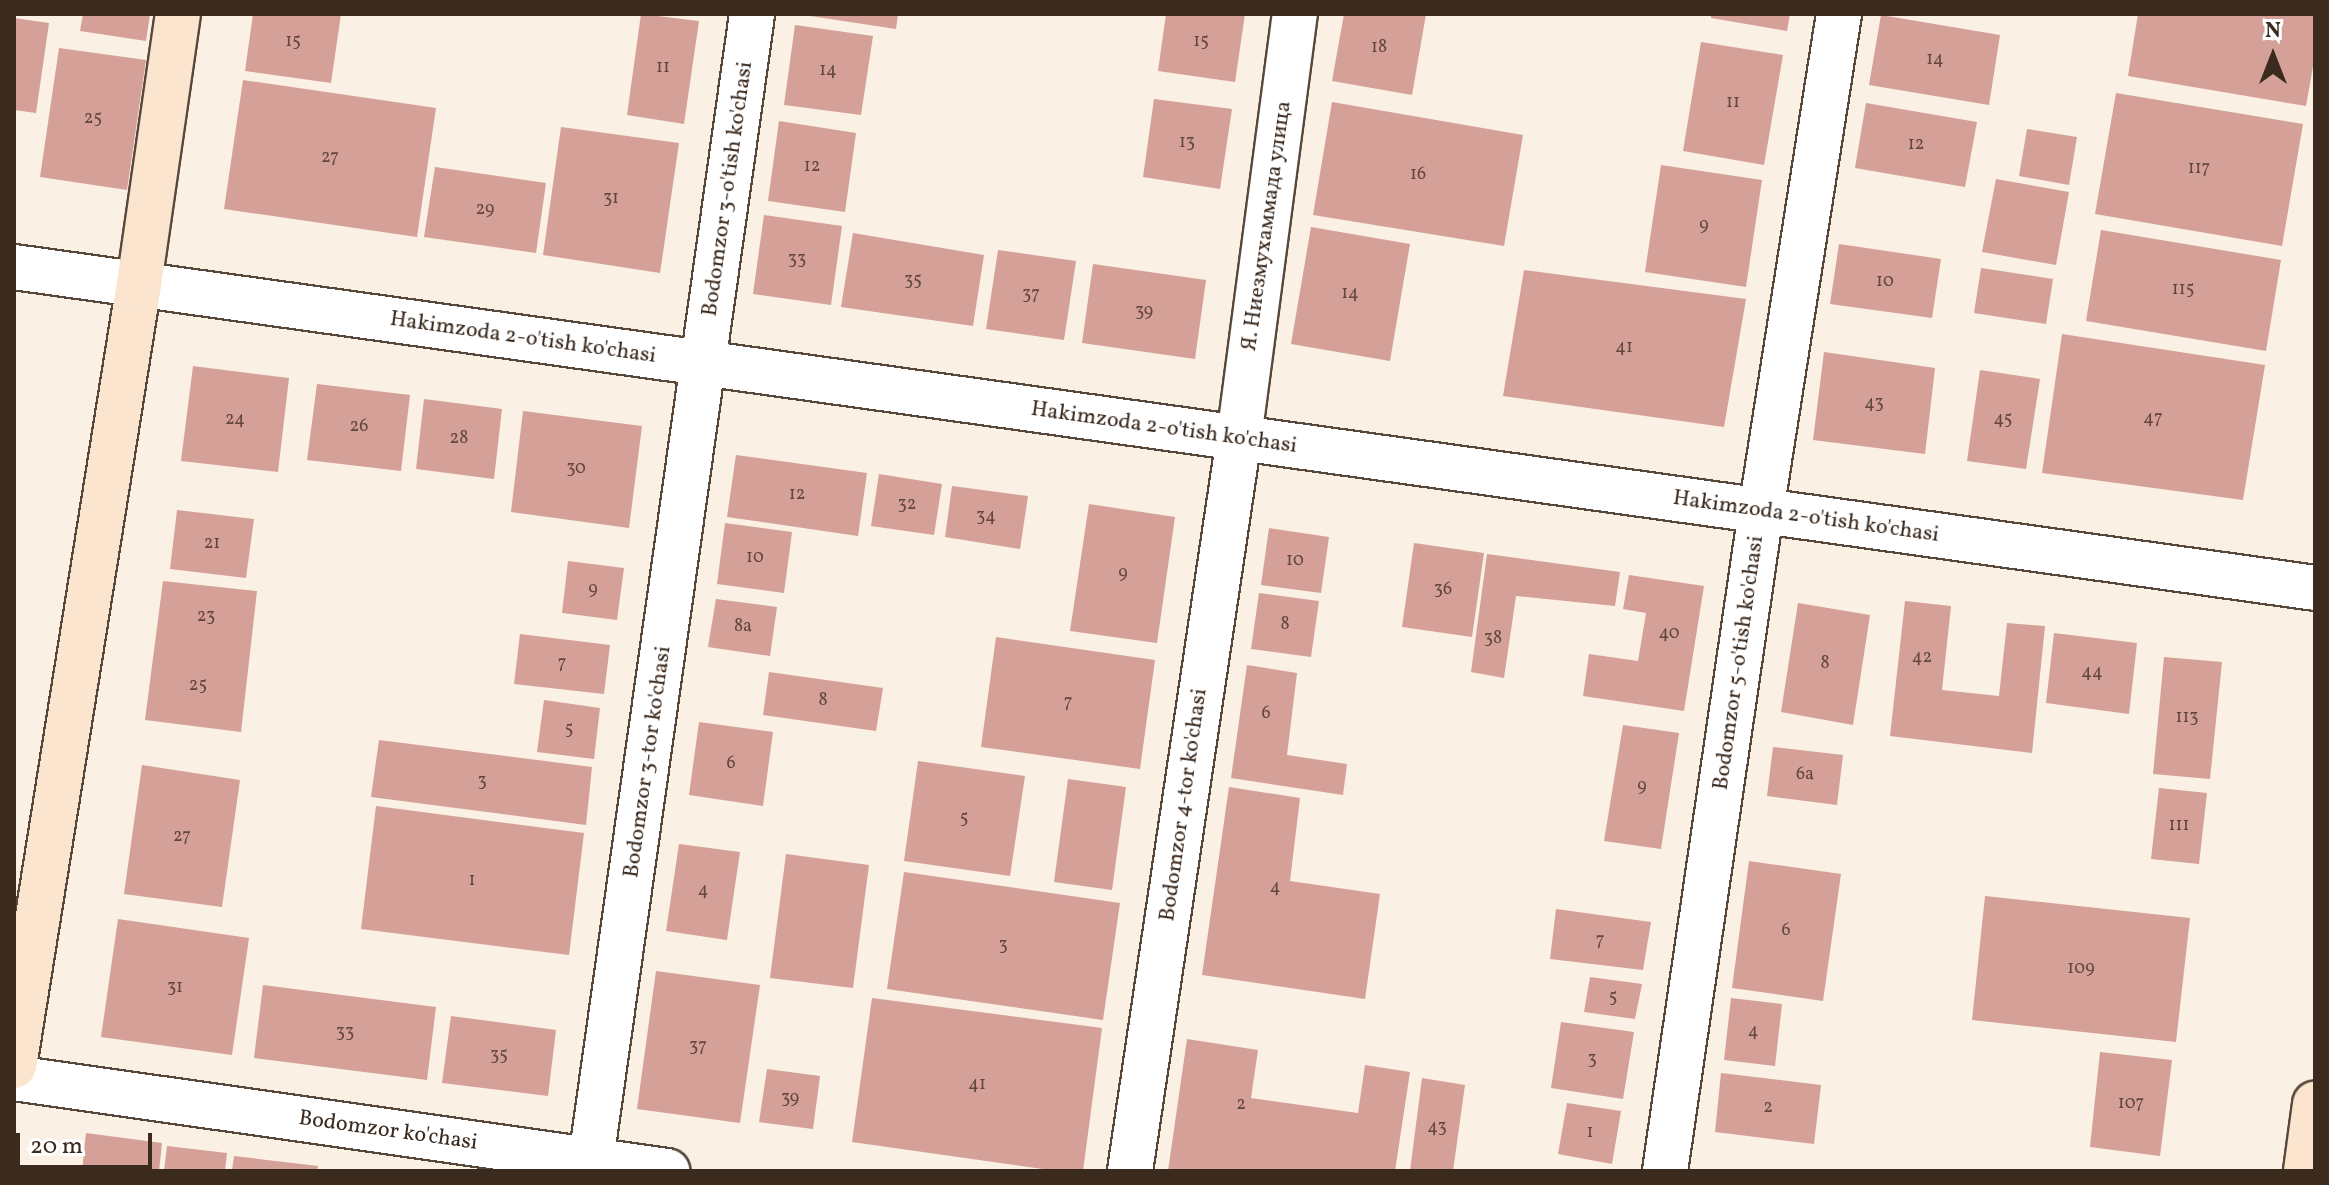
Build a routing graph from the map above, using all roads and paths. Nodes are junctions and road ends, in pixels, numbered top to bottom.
1 (178, 14) edge
2 (752, 14) edge
3 (1295, 14) edge
4 (1839, 14) edge
5 (14, 267) edge
6 (139, 284) junction
7 (704, 363) junction
8 (1239, 438) junction
9 (1761, 511) junction
10 (2315, 588) edge
11 (14, 1066) edge
12 (14, 1078) edge
13 (2315, 1104) edge
14 (591, 1160) junction
15 (667, 1171) edge
16 (1130, 1171) edge
17 (1665, 1171) edge
18 (2306, 1171) edge

1 - 6 street
2 - 7 street, Bodomzor 3-o'tish ko'chasi
3 - 8 street, Я. Ниезмухаммада улица
4 - 9 street, Bodomzor 5-o'tish ko'chasi
5 - 6 street, Hakimzoda 2-o'tish ko'chasi
6 - 7 street, Hakimzoda 2-o'tish ko'chasi
6 - 11 street
7 - 8 street, Hakimzoda 2-o'tish ko'chasi
7 - 14 street, Bodomzor 3-tor ko'chasi
8 - 9 street, Hakimzoda 2-o'tish ko'chasi
8 - 16 street, Bodomzor 4-tor ko'chasi
9 - 10 street, Hakimzoda 2-o'tish ko'chasi
9 - 17 street, Bodomzor 5-o'tish ko'chasi
12 - 14 street, Bodomzor ko'chasi
13 - 18 street
14 - 15 street, Bodomzor ko'chasi

